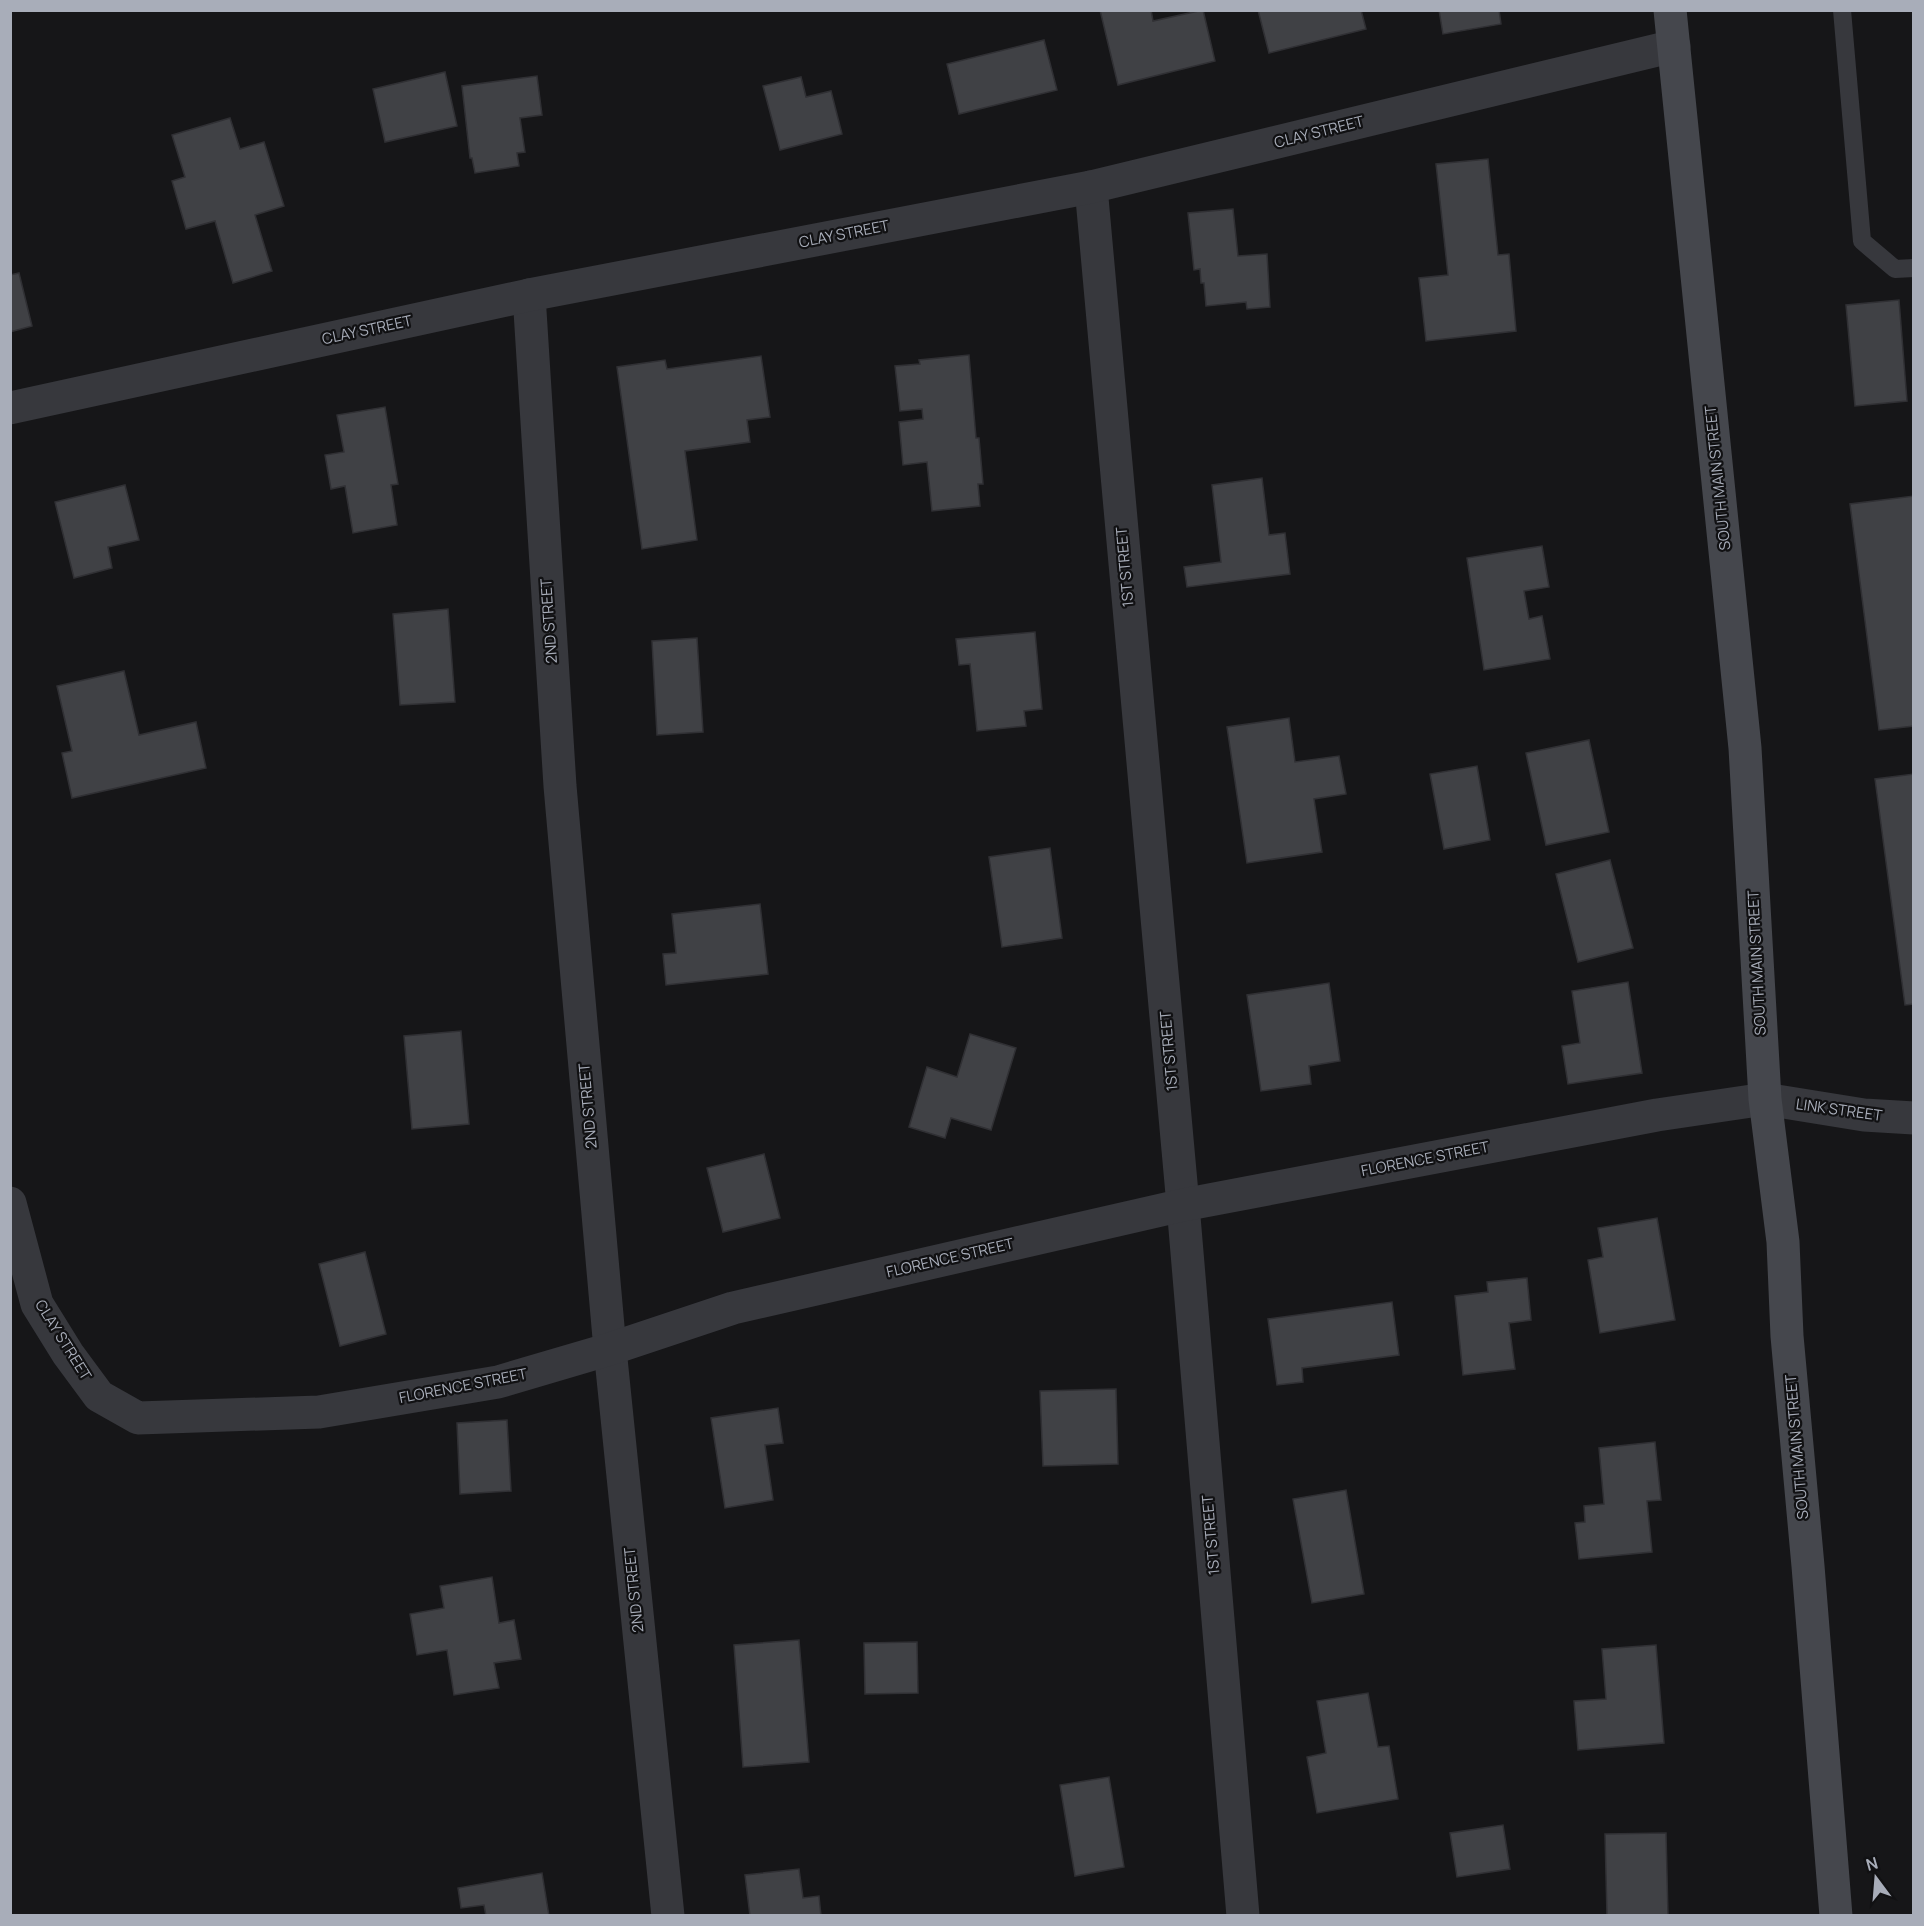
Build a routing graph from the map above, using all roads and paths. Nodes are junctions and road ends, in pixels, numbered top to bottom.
1 (1670, 10) edge
2 (1842, 10) edge
3 (1674, 46) junction
4 (1090, 187) junction
5 (1914, 268) edge
6 (529, 295) junction
7 (10, 408) edge
8 (1765, 1100) junction
9 (1914, 1118) edge
10 (10, 1203) edge
11 (1183, 1205) junction
12 (610, 1349) junction
13 (138, 1418) joint
14 (668, 1916) edge
15 (1243, 1916) edge
16 (1836, 1916) edge

1 - 3 street, SOUTH MAIN STREET
2 - 5 lane
3 - 4 street, CLAY STREET
3 - 8 street, SOUTH MAIN STREET
4 - 6 street, CLAY STREET
4 - 11 street, 1ST STREET
6 - 7 street, CLAY STREET
6 - 12 street, 2ND STREET
8 - 9 street, LINK STREET
8 - 11 street, FLORENCE STREET
8 - 16 street, SOUTH MAIN STREET
10 - 13 street, CLAY STREET
11 - 12 street, FLORENCE STREET
11 - 15 street, 1ST STREET
12 - 13 street, FLORENCE STREET
12 - 14 street, 2ND STREET

